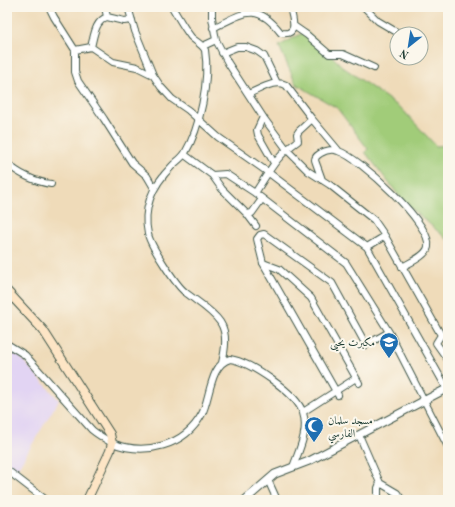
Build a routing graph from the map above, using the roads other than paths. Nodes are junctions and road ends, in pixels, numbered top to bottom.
1 (49, 7) edge
2 (106, 7) edge
3 (128, 7) edge
4 (172, 7) edge
5 (212, 7) edge
6 (290, 7) edge
7 (364, 7) edge
8 (248, 10) edge
9 (107, 17) junction
10 (132, 20) junction
11 (294, 26) junction
12 (213, 28) junction
13 (389, 28) edge
14 (216, 40) junction
15 (203, 46) junction
16 (91, 47) junction
17 (75, 50) junction
18 (222, 54) junction
19 (374, 68) dead end
20 (153, 75) junction
21 (277, 83) junction
22 (248, 94) junction
23 (263, 117) junction
24 (312, 119) junction
25 (199, 120) junction
26 (286, 149) junction
27 (338, 150) junction
28 (184, 155) junction
29 (7, 163) edge
30 (274, 163) junction
31 (269, 173) junction
32 (212, 175) junction
33 (322, 180) junction
34 (51, 184) dead end
35 (154, 188) junction
36 (255, 193) junction
37 (262, 199) junction
38 (247, 214) junction
39 (256, 226) dead end
40 (385, 236) junction
41 (367, 247) junction
42 (264, 262) junction
43 (402, 267) junction
44 (7, 291) edge
45 (389, 332) junction
46 (7, 344) edge
47 (448, 360) edge
48 (222, 363) junction
49 (448, 388) edge
50 (337, 392) junction
51 (424, 400) junction
52 (303, 412) junction
53 (359, 435) junction
54 (445, 436) edge
55 (112, 443) junction
56 (448, 447) edge
57 (293, 467) junction
58 (8, 471) edge
59 (268, 480) junction
60 (380, 483) junction
61 (46, 500) edge
62 (87, 500) edge
63 (245, 500) edge
64 (277, 500) edge
65 (378, 500) edge
66 (402, 500) edge

1 - 17 street
2 - 9 street
3 - 10 street
4 - 15 street
5 - 12 street
6 - 11 street
7 - 13 street
8 - 11 street
8 - 12 street
9 - 10 street
9 - 16 street
10 - 20 street
11 - 19 street
12 - 14 street
14 - 15 street
14 - 18 street
15 - 25 street
16 - 17 street
16 - 20 street
17 - 35 street
18 - 21 street
18 - 22 street
20 - 25 street
21 - 22 street
21 - 24 street
22 - 23 street
23 - 26 street
23 - 30 street
24 - 26 street
24 - 27 street
25 - 28 street
25 - 31 street
26 - 30 street
26 - 33 street
27 - 33 street
27 - 43 street
28 - 32 street
28 - 35 street
29 - 34 street
30 - 31 street
31 - 36 street
31 - 41 street
32 - 36 street
32 - 38 street
33 - 40 street
35 - 48 street
36 - 37 street
37 - 38 street
37 - 45 street
38 - 39 street
40 - 41 street
40 - 43 street
41 - 49 street
42 - 45 street
42 - 50 street
42 - 50 street
43 - 47 street
44 - 55 main road
45 - 51 street
46 - 55 street
48 - 52 street
48 - 55 street
49 - 51 street
50 - 52 street
51 - 53 street
51 - 54 street
52 - 57 street
53 - 57 street
53 - 60 street
54 - 56 street
55 - 62 main road
57 - 59 street
58 - 61 street
59 - 63 street
59 - 64 street
60 - 65 street
60 - 66 street

